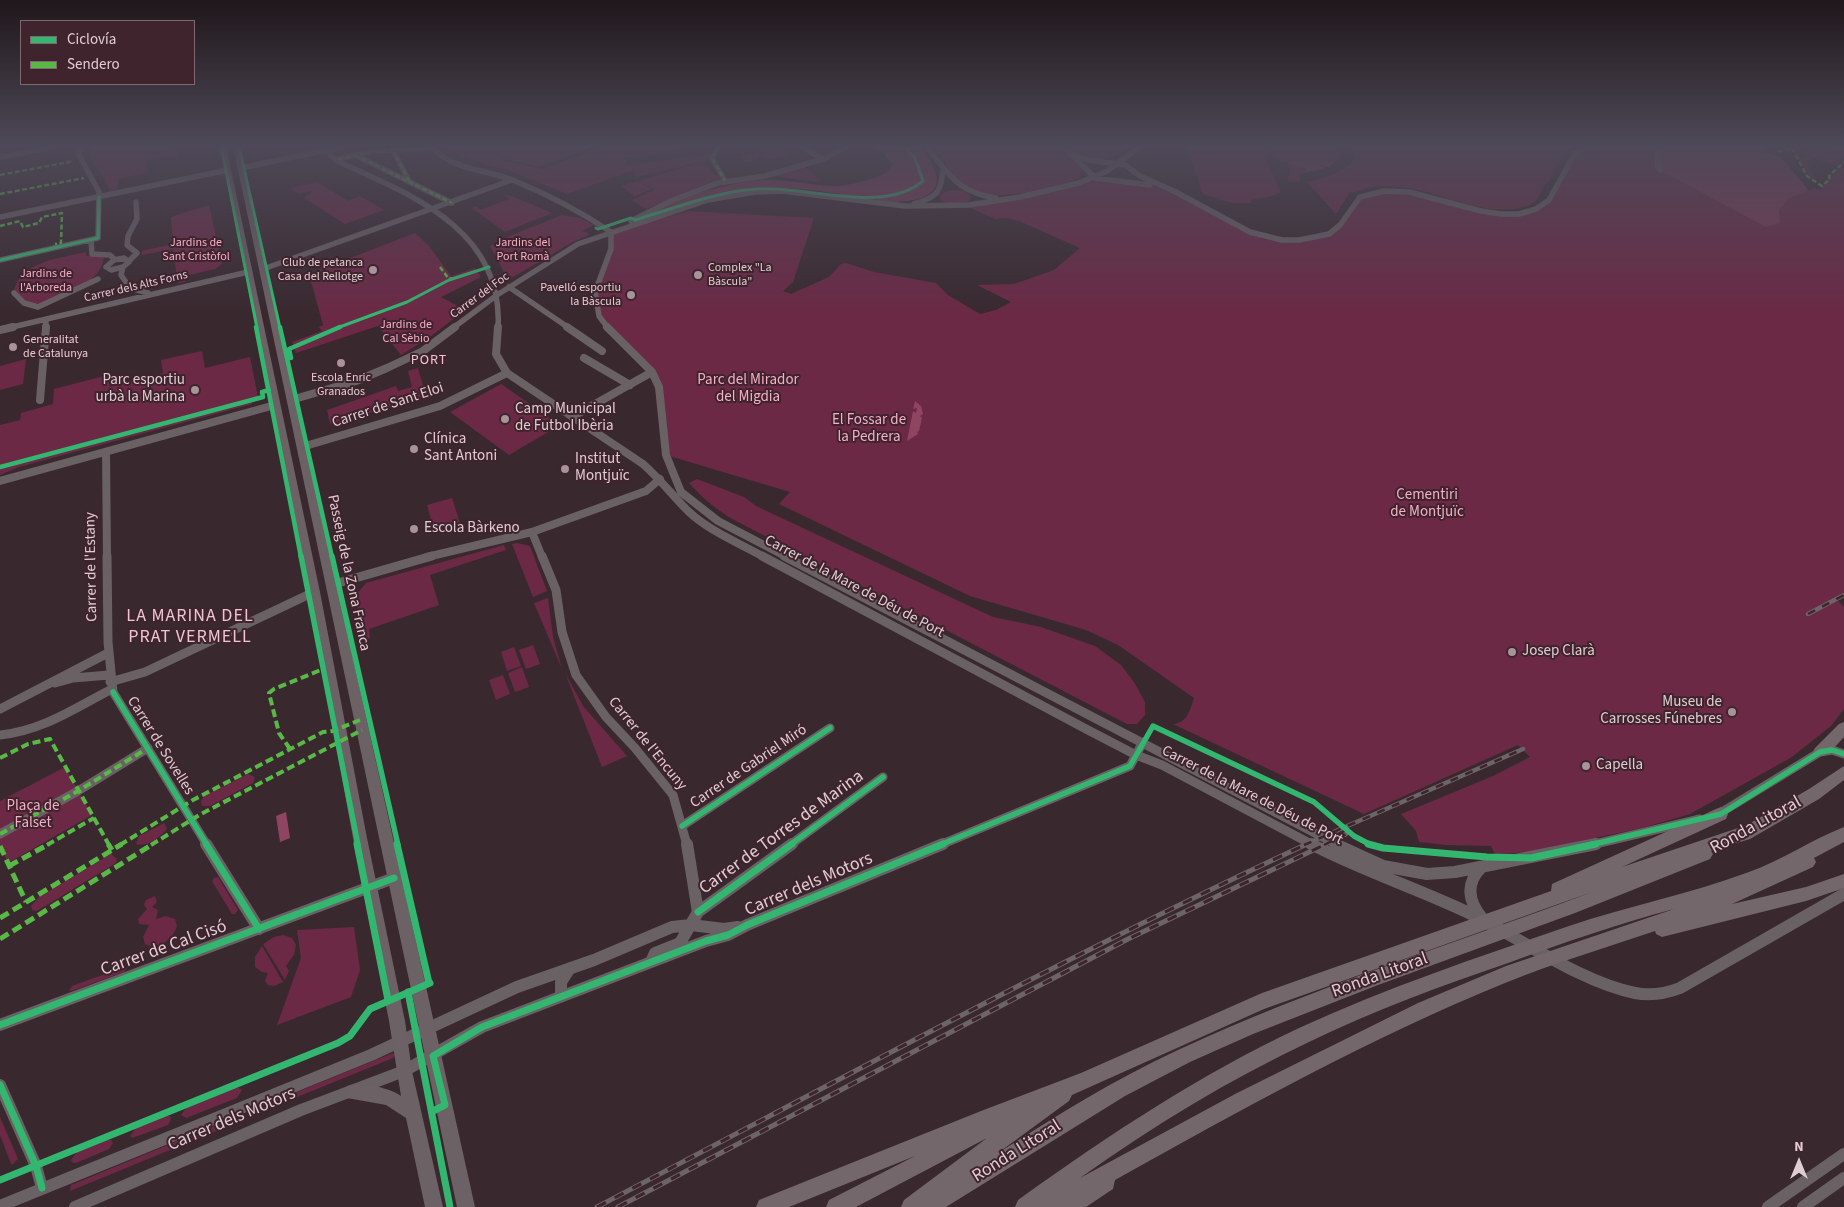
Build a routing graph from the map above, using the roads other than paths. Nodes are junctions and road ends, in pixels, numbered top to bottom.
1 (73, 202) edge
2 (99, 202) edge
3 (136, 202) dead end
4 (234, 202) edge
5 (248, 202) edge
6 (419, 202) edge
7 (452, 202) edge
8 (560, 202) edge
9 (668, 202) edge
10 (701, 202) edge
11 (877, 202) edge
12 (918, 202) edge
13 (938, 202) edge
14 (972, 202) edge
15 (986, 202) edge
16 (1196, 202) edge
17 (1356, 202) edge
18 (1449, 202) edge
19 (1547, 202) edge
20 (969, 205) junction
21 (905, 206) junction
22 (943, 206) junction
23 (432, 209) junction
24 (0, 217) edge
25 (611, 232) junction
26 (91, 240) junction
27 (0, 260) edge
28 (115, 260) junction
29 (129, 261) junction
30 (123, 267) junction
31 (263, 269) junction
32 (248, 272) junction
33 (98, 279) dead end
34 (509, 288) junction
35 (14, 293) dead end
36 (158, 293) junction
37 (497, 295) junction
38 (46, 321) dead end
39 (0, 330) edge
40 (602, 351) dead end
41 (584, 358) dead end
42 (652, 372) junction
43 (507, 373) junction
44 (630, 385) junction
45 (40, 400) dead end
46 (291, 400) junction
47 (275, 405) junction
48 (572, 417) junction
49 (302, 447) junction
50 (106, 452) junction
51 (660, 479) junction
52 (0, 481) edge
53 (532, 532) junction
54 (331, 585) junction
55 (314, 592) junction
56 (108, 653) junction
57 (111, 682) junction
58 (36, 689) junction
59 (0, 709) edge
60 (830, 728) dead end
61 (1844, 728) edge
62 (0, 736) edge
63 (1143, 742) junction
64 (148, 748) junction
65 (1820, 752) junction
66 (1844, 754) edge
67 (1136, 755) junction
68 (1844, 772) edge
69 (883, 777) dead end
70 (1721, 814) junction
71 (682, 826) junction
72 (1752, 830) junction
73 (0, 834) edge
74 (1844, 834) edge
75 (1482, 867) junction
76 (394, 878) junction
77 (1844, 881) edge
78 (370, 888) junction
79 (1844, 894) edge
80 (698, 912) junction
81 (1498, 923) junction
82 (691, 925) junction
83 (747, 925) junction
84 (258, 929) junction
85 (1576, 950) junction
86 (651, 962) junction
87 (570, 968) junction
88 (561, 996) junction
89 (0, 1025) edge
90 (428, 1030) junction
91 (400, 1042) junction
92 (433, 1056) junction
93 (404, 1071) junction
94 (1084, 1081) junction
95 (0, 1085) edge
96 (353, 1092) junction
97 (1048, 1096) junction
98 (414, 1114) junction
99 (1160, 1146) junction
100 (1844, 1154) edge
101 (1844, 1178) edge
102 (42, 1188) junction
103 (0, 1206) edge
104 (75, 1207) edge
105 (434, 1207) edge
106 (466, 1207) edge
107 (766, 1207) edge
108 (836, 1207) edge
109 (911, 1207) edge
110 (929, 1207) edge
111 (1025, 1207) edge
112 (1047, 1207) edge
113 (1069, 1207) edge
114 (1768, 1207) edge
115 (1803, 1207) edge

1 - 24 street
2 - 26 street
3 - 29 street
4 - 32 main road
5 - 31 main road, Passeig de la Zona Franca
6 - 23 street, Carrer de la Mare de Déu de Port
7 - 23 street
8 - 25 street
9 - 25 street
10 - 25 street, Carrer del Foc
11 - 21 street, Carrer del Foc
12 - 21 street
13 - 22 street
14 - 20 street
15 - 20 street, Carrer del Foc
16 - 17 street
18 - 19 street
20 - 22 street, Carrer del Foc
21 - 22 street, Carrer del Foc
23 - 31 street
23 - 37 street, Carrer de la Mare de Déu de Port
25 - 34 street, Carrer del Foc
25 - 42 street
26 - 27 street
26 - 28 street
28 - 29 street
28 - 30 street
29 - 30 street
30 - 36 street
31 - 32 main road
31 - 46 main road, Passeig de la Zona Franca
32 - 36 street, Carrer dels Alts Forns
32 - 47 main road
33 - 35 street
34 - 37 street, Carrer del Foc
34 - 40 street
36 - 39 street, Carrer dels Alts Forns
37 - 43 street, Carrer de la Mare de Déu de Port
37 - 46 street, Carrer del Foc
38 - 45 street
41 - 44 street
42 - 44 street
42 - 63 street, Carrer de la Mare de Déu de Port
43 - 48 street, Carrer de la Mare de Déu de Port
43 - 49 street, Carrer de Sant Eloi
44 - 48 street
46 - 47 main road
46 - 49 main road, Passeig de la Zona Franca
47 - 50 street
47 - 55 main road
48 - 51 street, Carrer de la Mare de Déu de Port
49 - 54 main road, Passeig de la Zona Franca
50 - 52 street
50 - 56 street, Carrer de l'Estany
51 - 53 street
51 - 67 street, Carrer de la Mare de Déu de Port
53 - 54 street
53 - 71 street, Carrer de l'Encuny
54 - 55 main road
54 - 76 main road, Passeig de la Zona Franca
55 - 57 street
55 - 78 main road
56 - 57 street, Carrer de l'Estany
56 - 58 street
57 - 58 street
57 - 62 street
57 - 64 street, Carrer de Sovelles
58 - 59 street
60 - 71 street, Carrer de Gabriel Miró
61 - 65 highway
63 - 67 street, Carrer dels Motors
63 - 75 street, Carrer de la Mare de Déu de Port
64 - 73 street
64 - 84 street, Carrer de Sovelles
65 - 66 street
65 - 70 street, Carrer de la Mare de Déu de Port
67 - 81 street, Carrer de la Mare de Déu de Port
67 - 83 street, Carrer dels Motors
68 - 72 highway, Ronda Litoral
69 - 80 street, Carrer de Torres de Marina
70 - 75 street, Carrer de la Mare de Déu de Port
70 - 81 highway
71 - 80 street, Carrer de l'Encuny
72 - 81 highway
72 - 110 highway, Ronda Litoral
74 - 85 highway
74 - 111 highway, Ronda Litoral
75 - 81 street, Carrer de la Mare de Déu de Port
76 - 78 street, Carrer de Cal Cisó
76 - 90 main road, Passeig de la Zona Franca
77 - 85 highway
78 - 84 street, Carrer de Cal Cisó
78 - 91 main road
79 - 81 street, Carrer de la Mare de Déu de Port
80 - 82 street
81 - 94 highway
82 - 83 street, Carrer dels Motors
82 - 86 street
82 - 87 street, Carrer dels Motors
83 - 86 street, Carrer dels Motors
84 - 89 street, Carrer de Cal Cisó
85 - 99 highway
86 - 88 street, Carrer dels Motors
87 - 88 street
87 - 90 street, Carrer dels Motors
88 - 92 street, Carrer dels Motors
90 - 91 street, Carrer dels Motors
90 - 92 main road, Passeig de la Zona Franca
91 - 93 main road
91 - 102 street, Carrer dels Motors
92 - 93 street, Carrer dels Motors
92 - 106 main road, Passeig de la Zona Franca
93 - 96 street, Carrer dels Motors
93 - 98 main road
94 - 97 highway
94 - 109 highway
95 - 102 street
96 - 98 main road
96 - 104 street, Carrer dels Motors
97 - 107 highway
97 - 108 highway
98 - 105 main road
99 - 112 highway
99 - 113 highway
100 - 114 street
101 - 115 street
102 - 103 street, Carrer dels Motors

